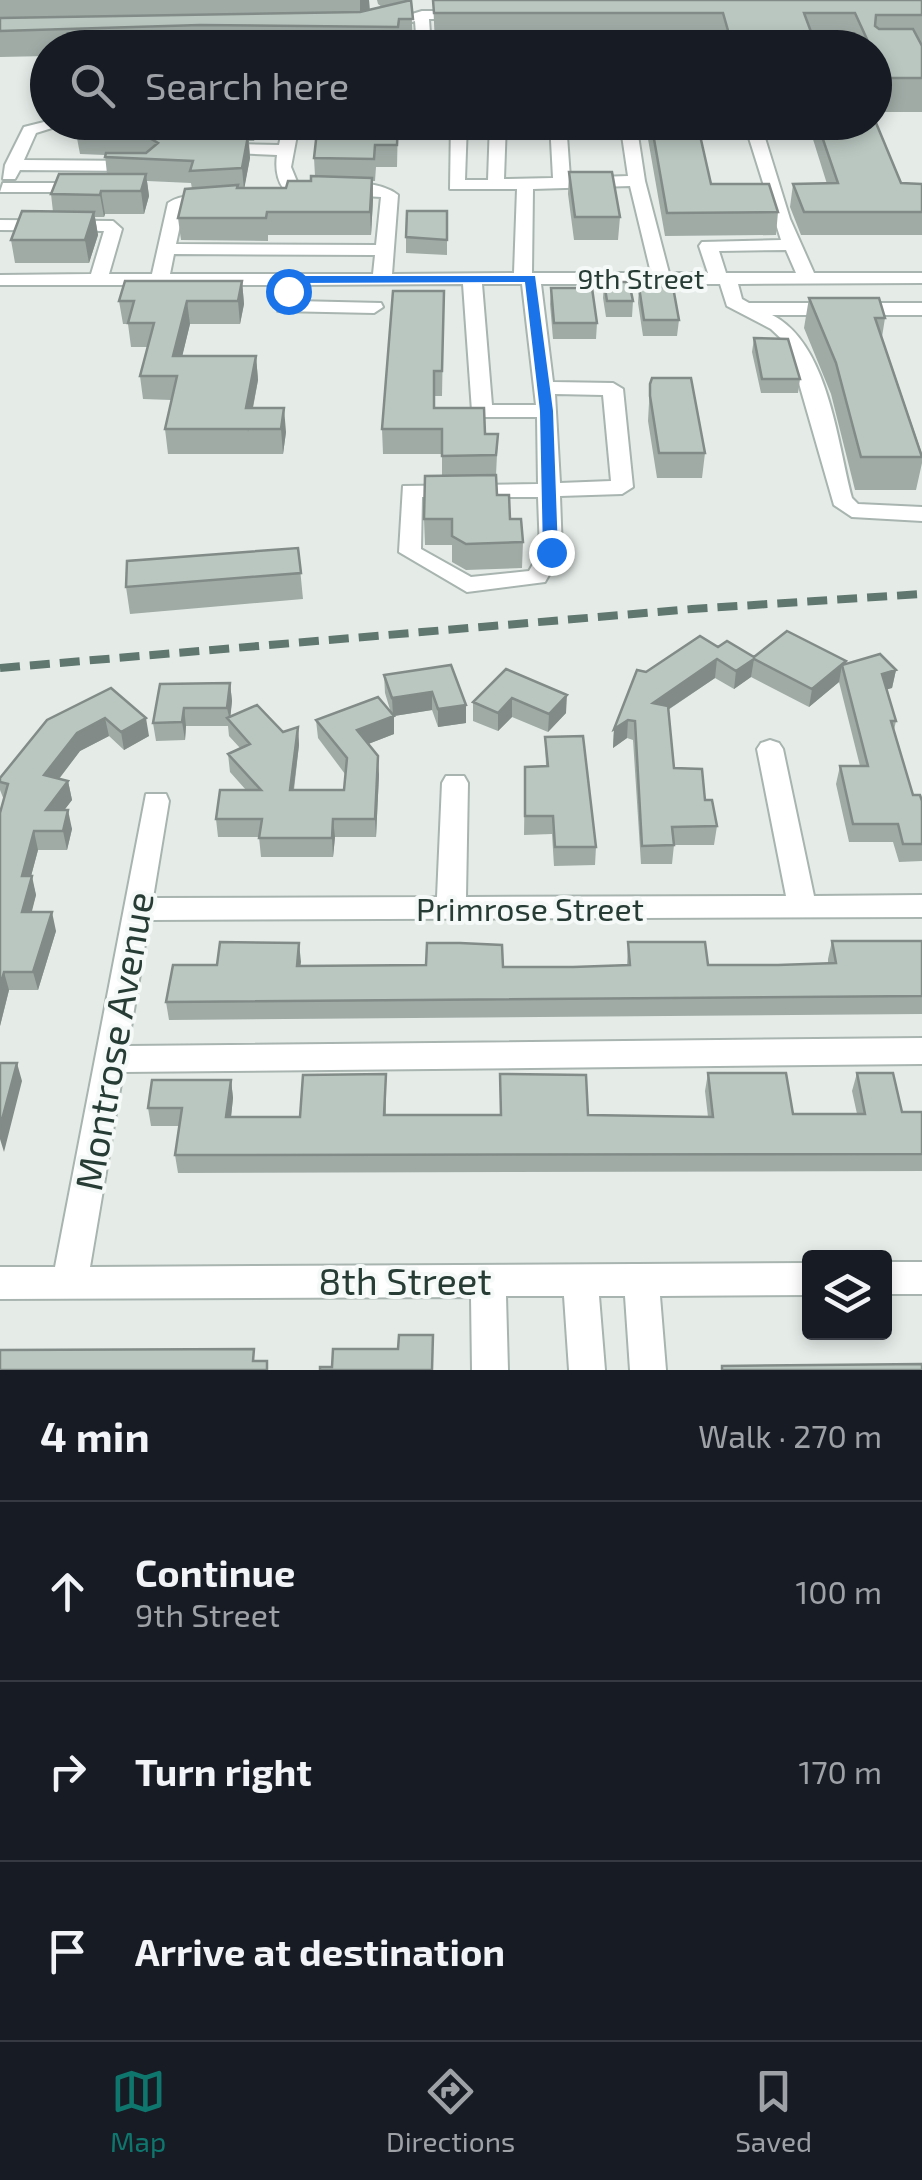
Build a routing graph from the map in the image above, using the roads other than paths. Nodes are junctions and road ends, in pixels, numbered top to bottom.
1 (429, 0) edge
2 (369, 8) edge
3 (490, 15) edge
4 (423, 16) junction
5 (390, 22) junction
6 (361, 30) edge
7 (423, 30) edge
8 (28, 134) joint
9 (0, 138) edge
10 (187, 140) edge
11 (288, 140) edge
12 (457, 140) edge
13 (497, 140) edge
14 (559, 140) edge
15 (631, 140) edge
16 (757, 140) edge
17 (286, 150) junction
18 (148, 166) edge
19 (5, 180) edge
20 (637, 181) junction
21 (496, 184) junction
22 (525, 184) junction
23 (562, 184) junction
24 (104, 188) edge
25 (237, 198) edge
26 (0, 225) edge
27 (791, 246) junction
28 (166, 249) junction
29 (385, 250) junction
30 (661, 278) junction
31 (723, 278) junction
32 (807, 278) junction
33 (922, 278) edge
34 (290, 279) junction
35 (382, 279) junction
36 (472, 279) junction
37 (527, 279) junction
38 (0, 280) edge
39 (98, 280) junction
40 (160, 280) junction
41 (374, 306) dead end
42 (922, 308) edge
43 (744, 310) junction
44 (544, 388) junction
45 (547, 411) junction
46 (546, 490) junction
47 (922, 514) edge
48 (770, 749) dead end
49 (454, 783) dead end
50 (156, 801) dead end
51 (802, 906) junction
52 (922, 906) edge
53 (451, 908) junction
54 (138, 909) junction
55 (922, 1051) edge
56 (110, 1059) junction
57 (892, 1278) edge
58 (922, 1278) edge
59 (802, 1279) edge
60 (488, 1280) junction
61 (580, 1280) junction
62 (641, 1280) junction
63 (70, 1282) junction
64 (0, 1283) edge
65 (490, 1370) edge
66 (587, 1370) edge
67 (648, 1370) edge

1 - 4 street
2 - 5 street
3 - 4 street
4 - 5 street
4 - 7 street
5 - 6 street
8 - 9 street
8 - 19 street
10 - 17 street
11 - 17 street
12 - 21 street
13 - 21 street
14 - 23 street
15 - 20 street
16 - 27 street
17 - 29 street
18 - 19 street
19 - 24 street
20 - 23 street
20 - 30 street
21 - 22 street
22 - 23 street
22 - 37 street
25 - 28 street
26 - 39 street
27 - 31 street
27 - 32 street
28 - 29 street
28 - 40 street
29 - 35 street
30 - 31 street, 9th Street
30 - 37 street, 9th Street
31 - 32 street, 9th Street
31 - 43 street
32 - 33 street, 9th Street
34 - 35 street, 9th Street
34 - 40 street, 9th Street
34 - 41 street
35 - 36 street, 9th Street
36 - 37 street, 9th Street
36 - 45 street
37 - 44 street
38 - 39 street, 9th Street
39 - 40 street, 9th Street
42 - 43 street
43 - 47 street
44 - 45 street
44 - 46 street
45 - 46 street
46 - 46 street
48 - 51 street
49 - 53 street
50 - 54 street, Montrose Avenue
51 - 52 street, Primrose Street
51 - 53 street, Primrose Street
53 - 54 street, Primrose Street
54 - 56 street, Montrose Avenue
55 - 56 street
56 - 63 street, Montrose Avenue
57 - 58 street
59 - 62 street, 8th Street
60 - 61 street, 8th Street
60 - 63 street, 8th Street
60 - 65 street
61 - 62 street, 8th Street
61 - 66 street
62 - 67 street
63 - 64 street, 8th Street

